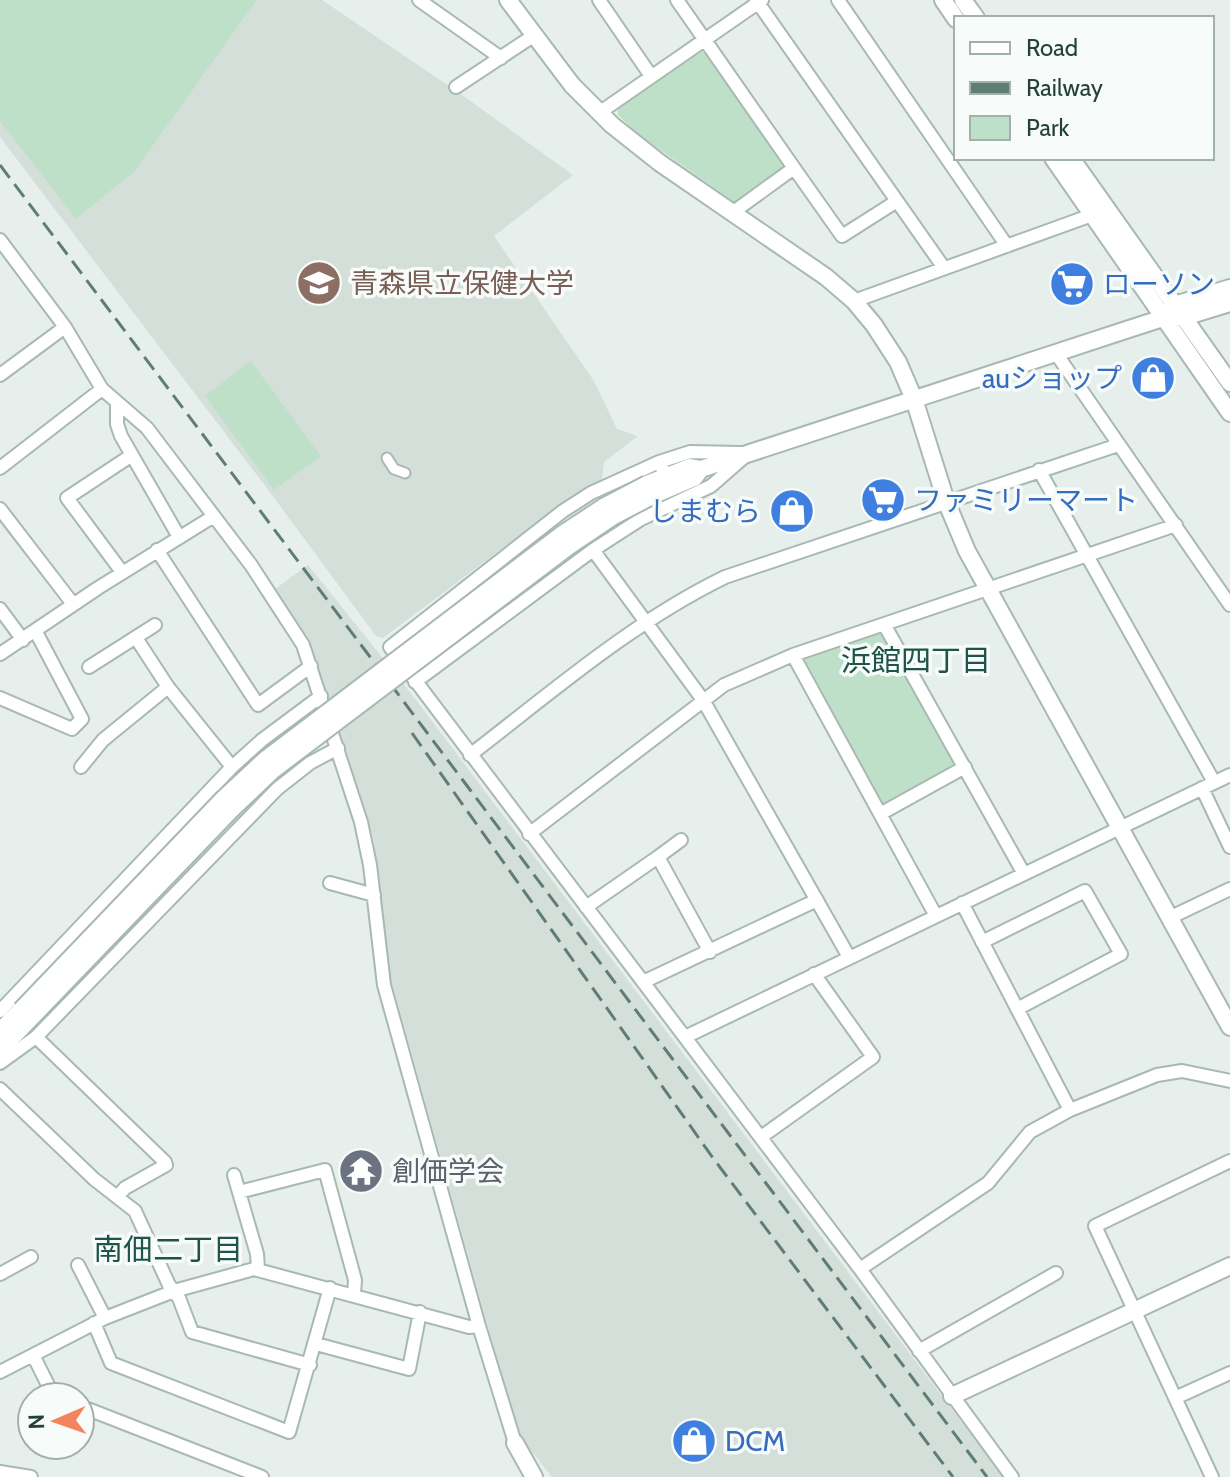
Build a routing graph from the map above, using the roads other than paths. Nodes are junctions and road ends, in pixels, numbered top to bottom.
1 (419, 0) edge
2 (508, 0) edge
3 (599, 0) edge
4 (677, 0) edge
5 (838, 0) edge
6 (758, 1) edge
7 (533, 36) junction
8 (705, 40) junction
9 (501, 58) junction
10 (651, 76) junction
11 (456, 87) dead end
12 (599, 113) junction
13 (1054, 160) edge
14 (1072, 160) edge
15 (794, 168) junction
16 (897, 201) junction
17 (732, 213) junction
18 (1092, 215) junction
19 (0, 240) edge
20 (1007, 246) junction
21 (944, 268) junction
22 (1230, 288) edge
23 (854, 301) junction
24 (1230, 303) edge
25 (1180, 311) junction
26 (1163, 318) junction
27 (65, 327) junction
28 (1055, 352) junction
29 (0, 375) edge
30 (1230, 383) edge
31 (102, 389) junction
32 (914, 399) junction
33 (117, 403) junction
34 (1230, 413) edge
35 (1118, 445) junction
36 (748, 453) junction
37 (132, 455) junction
38 (387, 458) dead end
39 (0, 468) edge
40 (663, 469) junction
41 (701, 469) junction
42 (1039, 470) junction
43 (405, 473) dead end
44 (650, 490) junction
45 (946, 501) junction
46 (0, 509) edge
47 (214, 516) junction
48 (1176, 525) junction
49 (179, 537) junction
50 (157, 550) junction
51 (593, 550) junction
52 (1087, 555) junction
53 (122, 572) junction
54 (986, 590) junction
55 (73, 604) junction
56 (1230, 605) edge
57 (0, 609) edge
58 (646, 621) junction
59 (155, 625) dead end
60 (885, 626) junction
61 (36, 632) junction
62 (136, 638) junction
63 (23, 640) junction
64 (0, 654) edge
65 (793, 655) junction
66 (311, 666) junction
67 (89, 667) dead end
68 (415, 682) junction
69 (168, 687) junction
70 (321, 696) junction
71 (0, 698) edge
72 (703, 700) junction
73 (338, 748) junction
74 (470, 755) junction
75 (81, 767) dead end
76 (232, 767) junction
77 (965, 767) junction
78 (1230, 775) edge
79 (1208, 785) junction
80 (880, 814) junction
81 (1121, 828) junction
82 (529, 834) junction
83 (681, 840) dead end
84 (1230, 847) edge
85 (658, 857) junction
86 (1024, 874) junction
87 (330, 883) dead end
88 (1230, 889) edge
89 (374, 895) junction
90 (817, 900) junction
91 (962, 903) junction
92 (586, 907) junction
93 (936, 916) junction
94 (1169, 918) junction
95 (982, 942) junction
96 (710, 952) junction
97 (849, 957) junction
98 (814, 974) junction
99 (643, 982) junction
100 (1017, 1009) junction
101 (0, 1011) edge
102 (25, 1015) junction
103 (1230, 1027) edge
104 (0, 1031) edge
105 (36, 1037) junction
106 (685, 1037) junction
107 (0, 1050) edge
108 (0, 1063) edge
109 (1230, 1081) edge
110 (0, 1089) edge
111 (1070, 1110) junction
112 (761, 1137) junction
113 (1230, 1161) edge
114 (234, 1175) dead end
115 (239, 1192) junction
116 (117, 1197) junction
117 (31, 1257) dead end
118 (78, 1265) dead end
119 (1230, 1266) edge
120 (258, 1269) junction
121 (860, 1269) junction
122 (1056, 1273) dead end
123 (0, 1274) edge
124 (330, 1288) junction
125 (174, 1291) junction
126 (354, 1294) junction
127 (1134, 1311) junction
128 (420, 1312) junction
129 (100, 1320) junction
130 (479, 1326) junction
131 (316, 1344) junction
132 (919, 1351) junction
133 (33, 1355) junction
134 (310, 1365) junction
135 (0, 1372) edge
136 (1230, 1373) edge
137 (46, 1381) edge
138 (952, 1396) junction
139 (1175, 1398) junction
140 (96, 1412) edge
141 (515, 1443) joint
142 (0, 1472) edge
143 (31, 1477) edge
144 (262, 1477) edge
145 (534, 1477) edge
146 (1012, 1477) edge
147 (1212, 1477) edge

1 - 9 street
2 - 7 street
3 - 10 street
4 - 8 street
5 - 20 street
6 - 8 street
6 - 16 street
7 - 9 street
7 - 12 street
8 - 10 street
8 - 15 street
9 - 11 street
10 - 12 street
12 - 17 street
13 - 18 street
14 - 25 street
15 - 16 street
15 - 17 street
16 - 21 street
17 - 23 street
18 - 20 street
18 - 26 street
19 - 27 street
20 - 21 street
21 - 23 street
22 - 25 street
23 - 32 street
24 - 25 street
25 - 26 street
25 - 30 street
26 - 28 street
26 - 34 street
27 - 29 street
27 - 31 street
28 - 32 street
28 - 35 street
31 - 33 street
31 - 39 street
32 - 36 street
32 - 45 street
33 - 37 street
33 - 47 street
35 - 42 street
35 - 48 street
36 - 40 street
36 - 41 street
36 - 51 street
37 - 49 street
37 - 53 street
38 - 43 street
40 - 41 street
40 - 44 street
40 - 68 street
41 - 44 street
42 - 45 street
42 - 52 street
44 - 102 street, bridge
45 - 54 street
45 - 58 street
46 - 55 street
47 - 49 street
47 - 66 street
48 - 52 street
48 - 56 street
49 - 50 street
50 - 53 street
50 - 66 street
51 - 58 street
51 - 68 street
52 - 54 street
52 - 79 street
53 - 55 street
54 - 60 street
54 - 81 street
55 - 61 street
57 - 63 street
58 - 72 street
58 - 74 street
59 - 62 street
60 - 65 street
60 - 77 street
61 - 63 street
61 - 71 street
62 - 67 street
62 - 69 street
63 - 64 street
65 - 72 street
65 - 80 street
66 - 70 street
68 - 74 street
69 - 75 street
69 - 76 street
70 - 73 street
70 - 76 street
72 - 82 street
72 - 90 street
73 - 89 street
73 - 105 street
74 - 82 street
76 - 101 street
77 - 80 street
77 - 86 street
78 - 79 street
79 - 81 street
79 - 84 street
80 - 93 street
81 - 86 street
81 - 94 street
82 - 92 street
83 - 85 street
85 - 92 street
85 - 96 street
86 - 91 street
87 - 89 street
88 - 94 street
89 - 130 street
90 - 96 street
90 - 97 street
91 - 93 street
91 - 95 street
92 - 99 street
93 - 97 street
94 - 103 street
95 - 100 street
95 - 100 street
96 - 99 street
97 - 98 street
98 - 106 street
98 - 112 street
99 - 106 street
100 - 111 street
102 - 104 street
102 - 107 street
105 - 108 street
105 - 116 street
106 - 112 street
109 - 111 street
110 - 116 street
111 - 121 street
112 - 121 street
113 - 127 street
114 - 115 street
115 - 120 street
115 - 126 street
116 - 125 street
117 - 123 street
118 - 129 street
119 - 127 street
120 - 124 street
120 - 125 street
121 - 132 street
122 - 132 street
124 - 126 street
124 - 131 street
125 - 129 street
125 - 134 street
126 - 128 street
127 - 138 street
127 - 139 street
128 - 130 street
128 - 131 street
129 - 133 street
129 - 134 street
130 - 141 street
131 - 134 street
132 - 138 street
133 - 135 street
133 - 137 street
136 - 139 street
138 - 146 street
139 - 147 street
140 - 144 street
141 - 145 street
142 - 143 street

